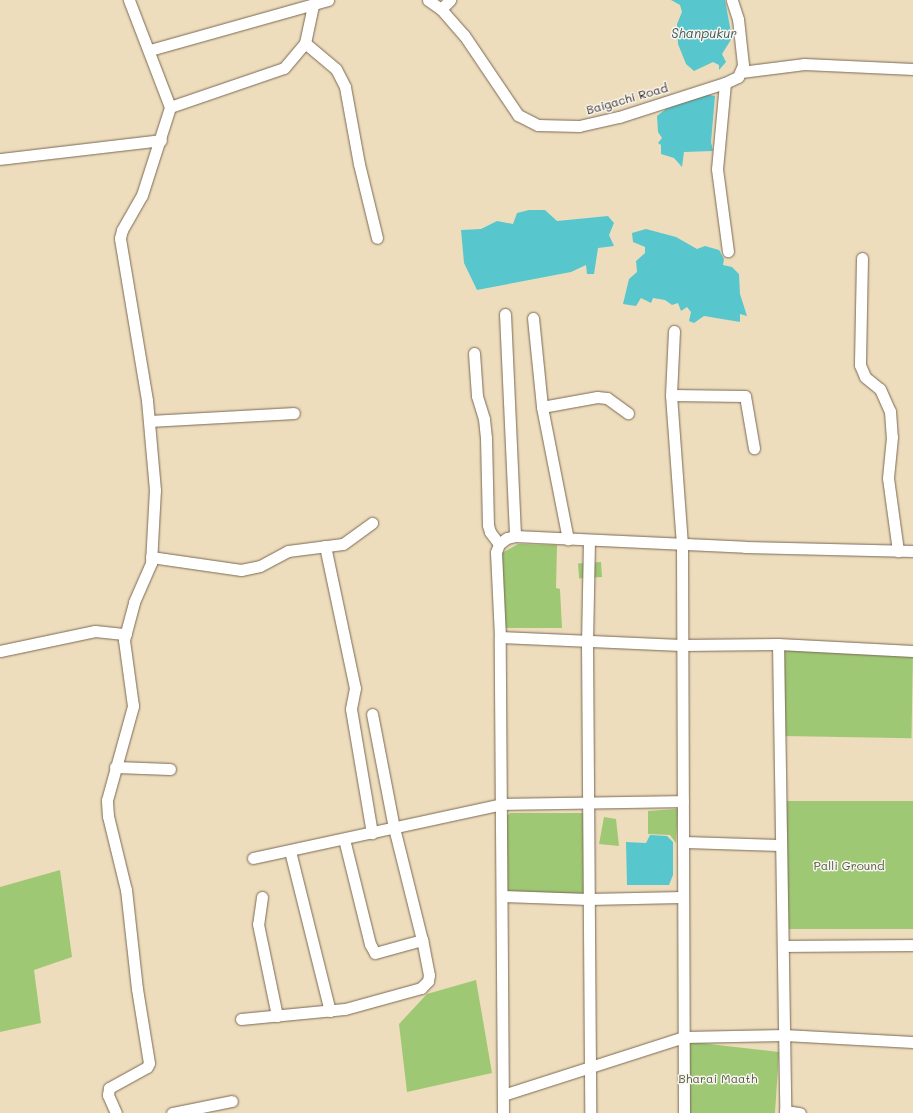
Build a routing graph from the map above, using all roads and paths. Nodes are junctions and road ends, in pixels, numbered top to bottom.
1 (129, 0) edge
2 (328, 0) edge
3 (428, 0) edge
4 (450, 0) edge
5 (732, 0) edge
6 (313, 4) junction
7 (441, 9) junction
8 (305, 43) junction
9 (150, 50) junction
10 (913, 69) edge
11 (741, 72) junction
12 (725, 83) junction
13 (170, 107) junction
14 (161, 140) junction
15 (0, 159) edge
16 (377, 238) dead end
17 (728, 251) dead end
18 (862, 258) dead end
19 (505, 314) dead end
20 (533, 318) dead end
21 (674, 331) dead end
22 (474, 353) dead end
23 (671, 395) junction
24 (542, 407) junction
25 (294, 413) dead end
26 (628, 413) dead end
27 (150, 421) junction
28 (754, 448) dead end
29 (372, 523) dead end
30 (515, 536) junction
31 (568, 539) junction
32 (589, 540) junction
33 (500, 544) junction
34 (682, 545) junction
35 (325, 546) junction
36 (898, 551) junction
37 (913, 551) edge
38 (151, 556) junction
39 (126, 634) junction
40 (500, 637) junction
41 (587, 641) junction
42 (778, 644) junction
43 (681, 645) junction
44 (0, 651) edge
45 (913, 651) edge
46 (372, 714) dead end
47 (115, 767) junction
48 (170, 769) dead end
49 (683, 801) junction
50 (588, 803) junction
51 (502, 804) junction
52 (394, 828) junction
53 (372, 833) junction
54 (344, 839) junction
55 (683, 842) junction
56 (781, 845) junction
57 (290, 851) junction
58 (253, 858) dead end
59 (262, 896) dead end
60 (503, 896) junction
61 (682, 897) junction
62 (588, 899) junction
63 (422, 940) junction
64 (913, 945) edge
65 (784, 946) junction
66 (330, 1011) junction
67 (277, 1016) junction
68 (241, 1019) dead end
69 (784, 1035) junction
70 (684, 1037) junction
71 (913, 1042) edge
72 (588, 1068) junction
73 (503, 1095) junction
74 (232, 1101) dead end
75 (785, 1112) edge
76 (116, 1113) edge
77 (172, 1113) edge
78 (503, 1113) edge
79 (590, 1113) edge
80 (684, 1113) edge
81 (800, 1113) edge

1 - 9 street
2 - 6 street
3 - 7 street, Baigachi Road
4 - 7 street
5 - 11 street
6 - 8 street
6 - 9 street
7 - 12 street, Baigachi Road
8 - 13 street
8 - 16 street
9 - 13 street
10 - 11 street
11 - 12 street, Baigachi Road
12 - 17 street
13 - 14 street
14 - 15 street
14 - 27 street
18 - 36 street
19 - 30 street
20 - 24 street
21 - 23 street
22 - 33 street
23 - 28 street
23 - 34 street
24 - 26 street
24 - 31 street
25 - 27 street
27 - 38 street
29 - 35 street
30 - 31 street
30 - 33 street
31 - 32 street
32 - 34 street
32 - 41 street
33 - 40 street
34 - 36 street
34 - 43 street
35 - 38 street
35 - 53 street
36 - 37 street
38 - 39 street
39 - 44 street
39 - 47 street
40 - 41 street
40 - 51 street
41 - 43 street
41 - 50 street
42 - 43 street
42 - 45 street
42 - 56 street
43 - 49 street
46 - 52 street
47 - 48 street
47 - 76 street
49 - 50 street
49 - 55 street
50 - 51 street
50 - 62 street
51 - 52 street
51 - 60 street
52 - 53 street
52 - 63 street
53 - 54 street
54 - 57 street
54 - 63 street
55 - 56 street
55 - 61 street
56 - 65 street
57 - 58 street
57 - 66 street
59 - 67 street
60 - 62 street
60 - 73 street
61 - 62 street
61 - 70 street
62 - 72 street
63 - 66 street
64 - 65 street
65 - 69 street
66 - 67 street
67 - 68 street
69 - 70 street
69 - 71 street
69 - 75 street
70 - 72 street
70 - 80 street
72 - 73 street
72 - 79 street
73 - 78 street
74 - 77 street
75 - 81 street

